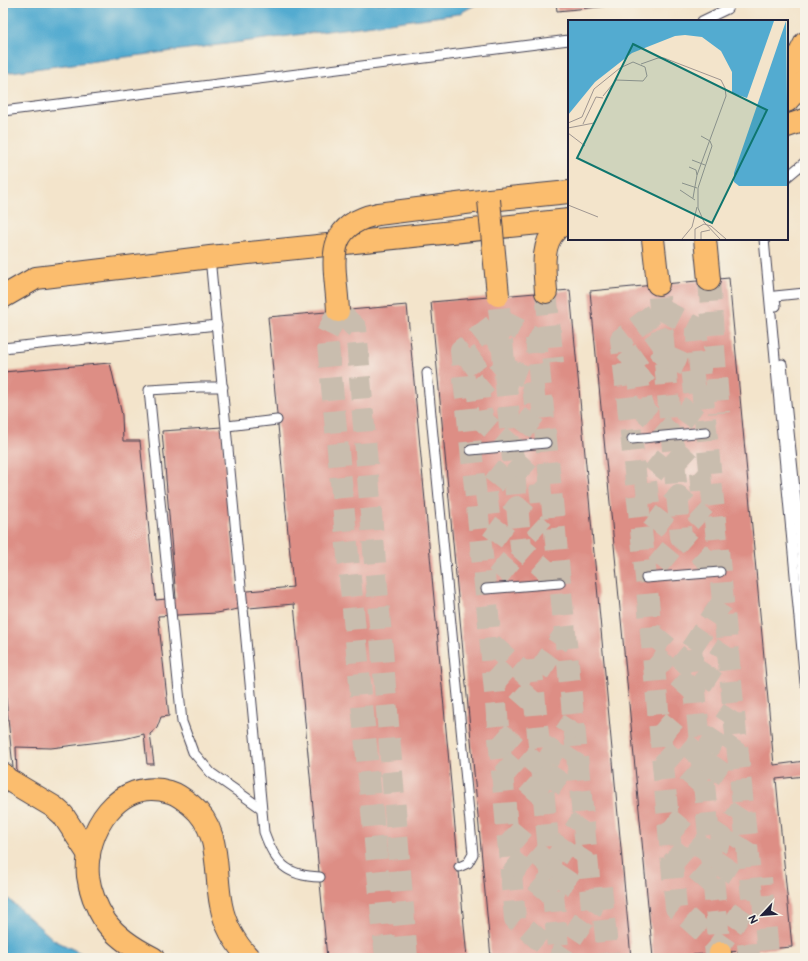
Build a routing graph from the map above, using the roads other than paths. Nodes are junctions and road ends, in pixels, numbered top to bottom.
1 (731, 3) edge
2 (704, 20) edge
3 (568, 40) edge
4 (805, 43) edge
5 (788, 77) edge
6 (805, 81) edge
7 (788, 100) edge
8 (3, 111) edge
9 (805, 120) edge
10 (788, 126) edge
11 (805, 162) edge
12 (788, 176) edge
13 (568, 192) edge
14 (489, 200) junction
15 (568, 221) edge
16 (568, 222) edge
17 (653, 240) edge
18 (705, 240) edge
19 (764, 240) edge
20 (210, 257) junction
21 (36, 278) junction
22 (709, 280) tunnel mouth
23 (658, 284) tunnel mouth
24 (3, 285) edge
25 (546, 292) tunnel mouth
26 (805, 292) edge
27 (498, 295) tunnel mouth
28 (3, 297) edge
29 (338, 311) dead end
30 (217, 325) junction
31 (3, 348) edge
32 (427, 373) dead end
33 (223, 387) junction
34 (278, 420) dead end
35 (227, 426) junction
36 (706, 432) dead end
37 (632, 439) dead end
38 (546, 443) dead end
39 (472, 450) dead end
40 (717, 572) dead end
41 (649, 578) dead end
42 (558, 583) dead end
43 (805, 586) edge
44 (488, 589) dead end
45 (805, 684) edge
46 (4, 776) edge
47 (262, 808) junction
48 (89, 855) junction
49 (459, 867) dead end
50 (320, 876) dead end
51 (153, 958) edge
52 (249, 958) edge

1 - 2 lane
3 - 8 lane
4 - 5 highway
6 - 7 highway
9 - 10 highway
11 - 12 lane
13 - 14 highway
14 - 27 highway, bridge
14 - 29 highway, bridge
15 - 20 highway
16 - 25 highway
17 - 23 highway
18 - 22 highway
19 - 45 lane
20 - 21 highway
20 - 30 lane
21 - 24 lane
21 - 28 highway
26 - 43 lane
30 - 31 lane
30 - 33 lane
32 - 49 lane
33 - 35 lane
33 - 47 lane
34 - 35 lane
35 - 47 lane
36 - 37 lane
38 - 39 lane
40 - 41 lane
42 - 44 lane
46 - 48 highway
47 - 50 lane
48 - 51 highway
48 - 52 highway

